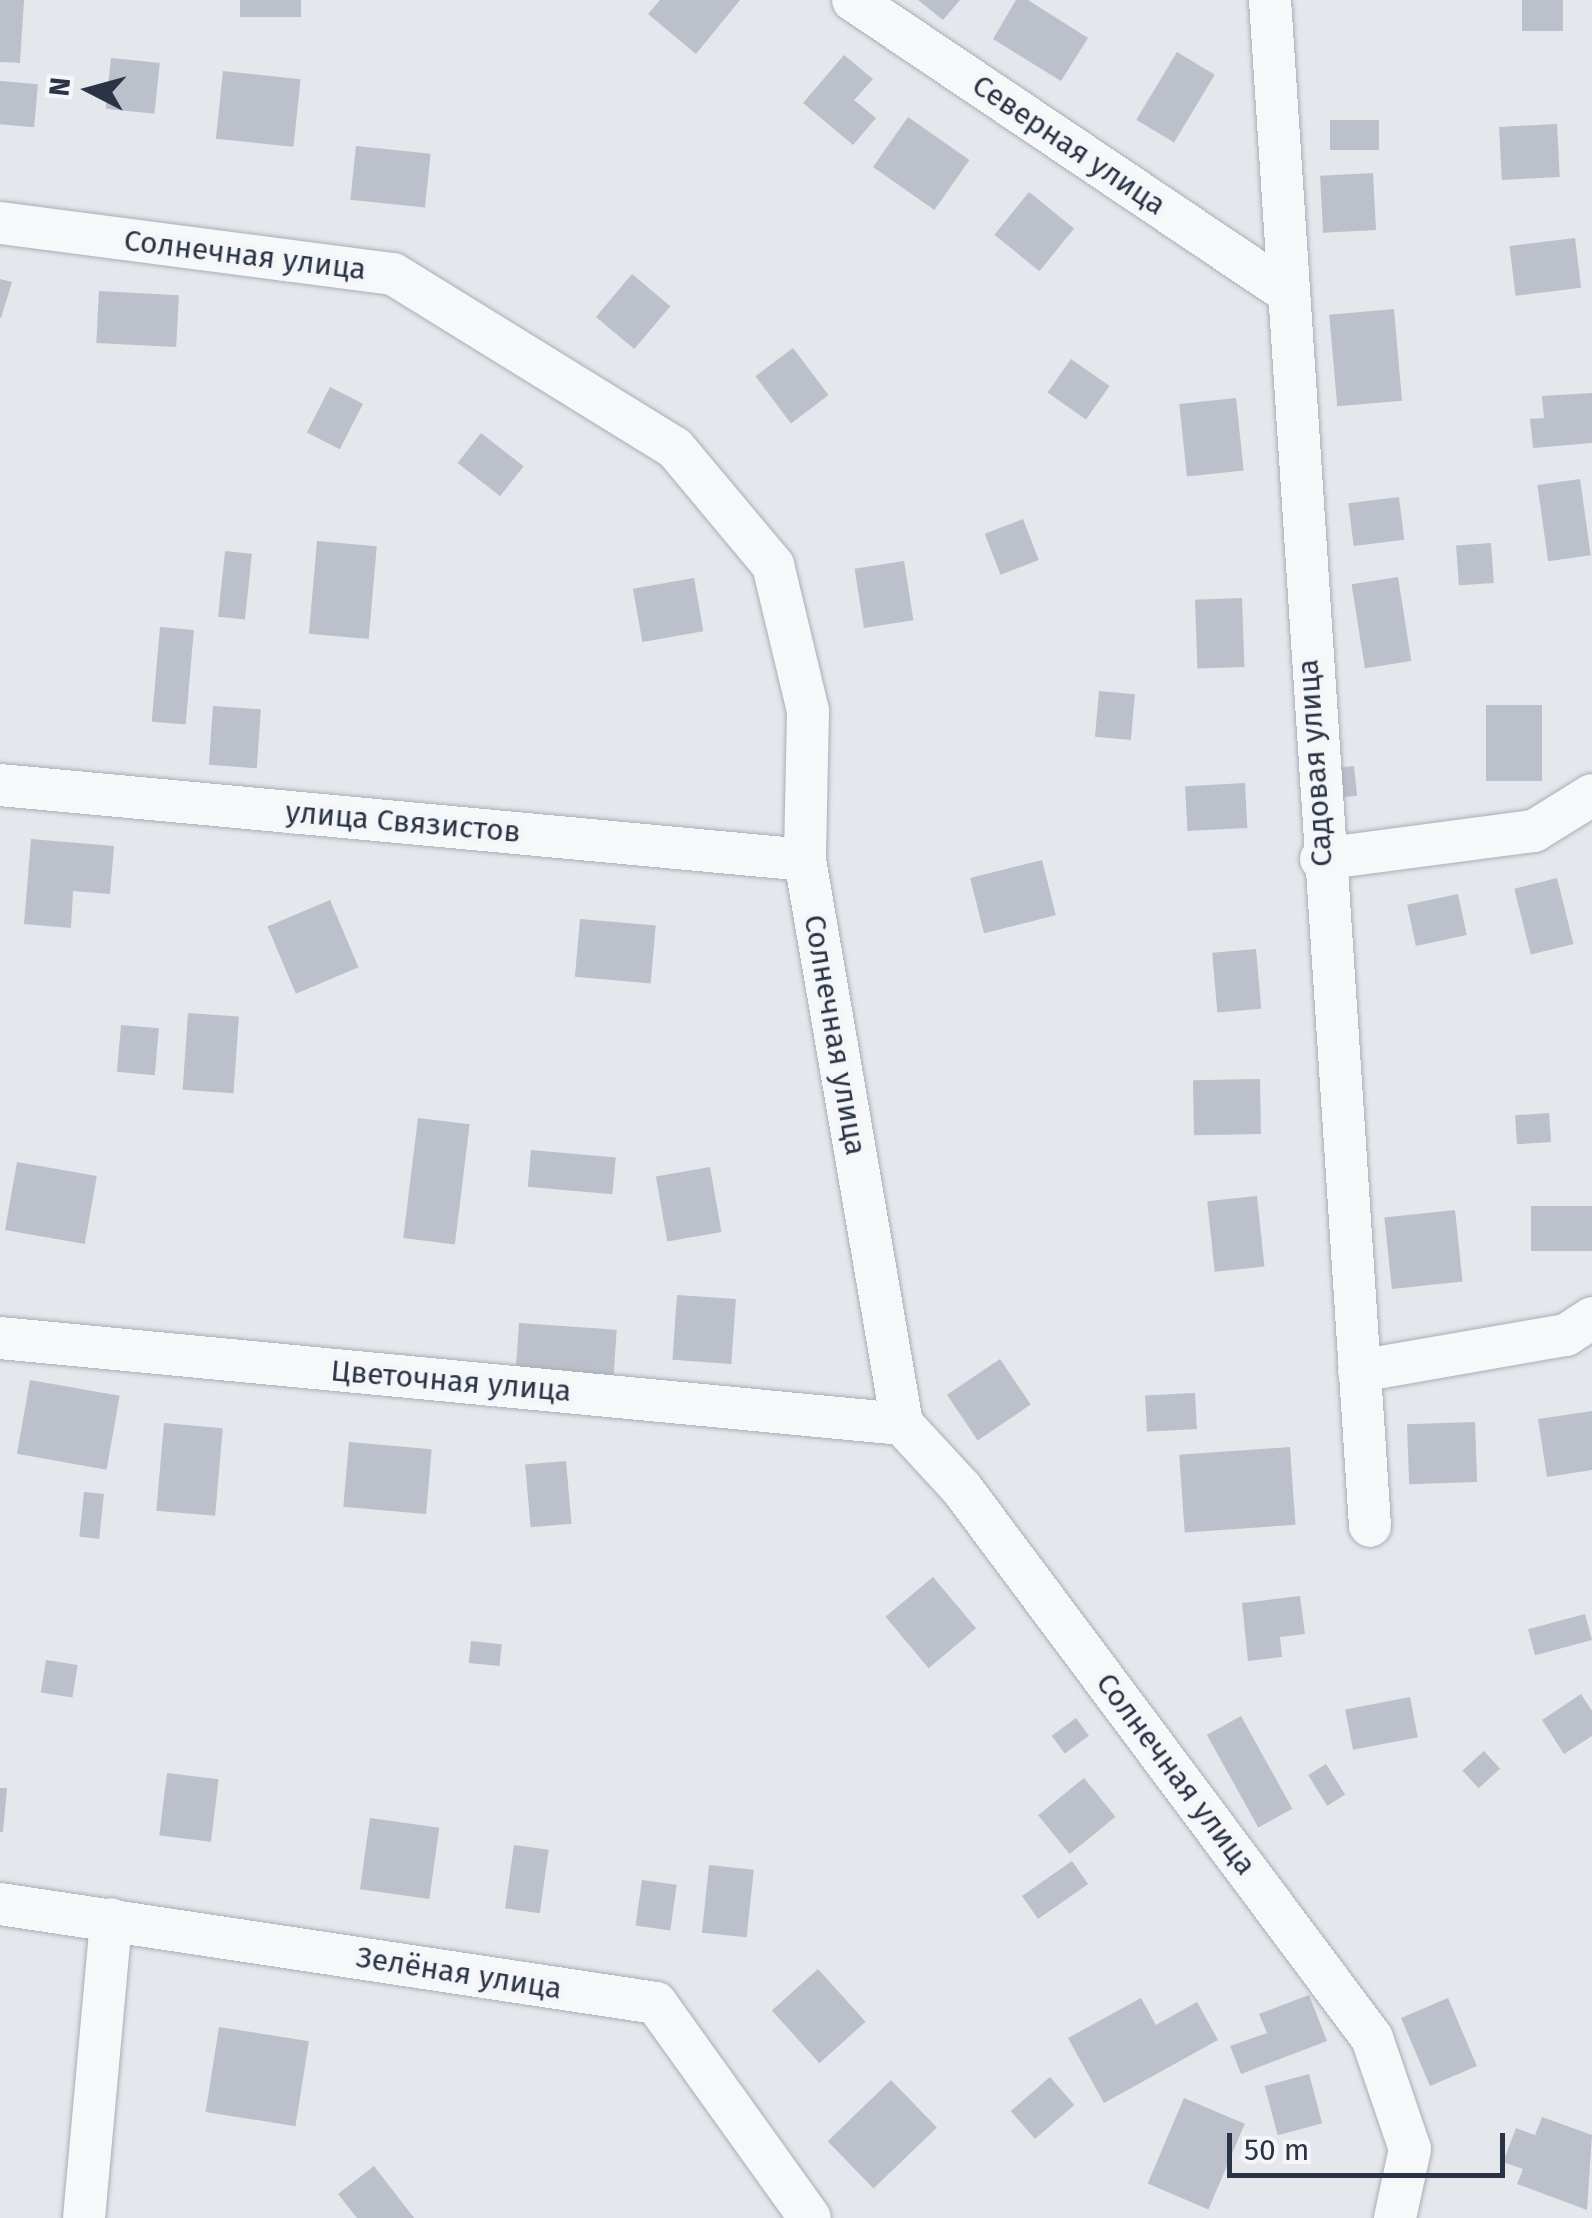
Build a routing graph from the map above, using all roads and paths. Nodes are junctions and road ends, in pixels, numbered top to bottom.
1 (853, 0) edge
2 (1270, 0) edge
3 (0, 223) edge
4 (1284, 290) junction
5 (0, 785) edge
6 (1592, 795) edge
7 (1322, 858) junction
8 (805, 860) junction
9 (1592, 1318) edge
10 (0, 1338) edge
11 (1359, 1371) junction
12 (902, 1424) junction
13 (1370, 1526) dead end
14 (0, 1904) edge
15 (112, 1918) junction
16 (84, 2218) edge
17 (810, 2218) edge
18 (1395, 2218) edge

1 - 4 street, Северная улица
2 - 4 street, Садовая улица
3 - 8 street, Солнечная улица
4 - 7 street, Садовая улица
5 - 8 street, улица Связистов
6 - 7 street
7 - 11 street, Садовая улица
8 - 12 street, Солнечная улица
9 - 11 street
10 - 12 street, Цветочная улица
11 - 13 street, Садовая улица
12 - 18 street, Солнечная улица
14 - 15 street, Зелёная улица
15 - 16 street
15 - 17 street, Зелёная улица

